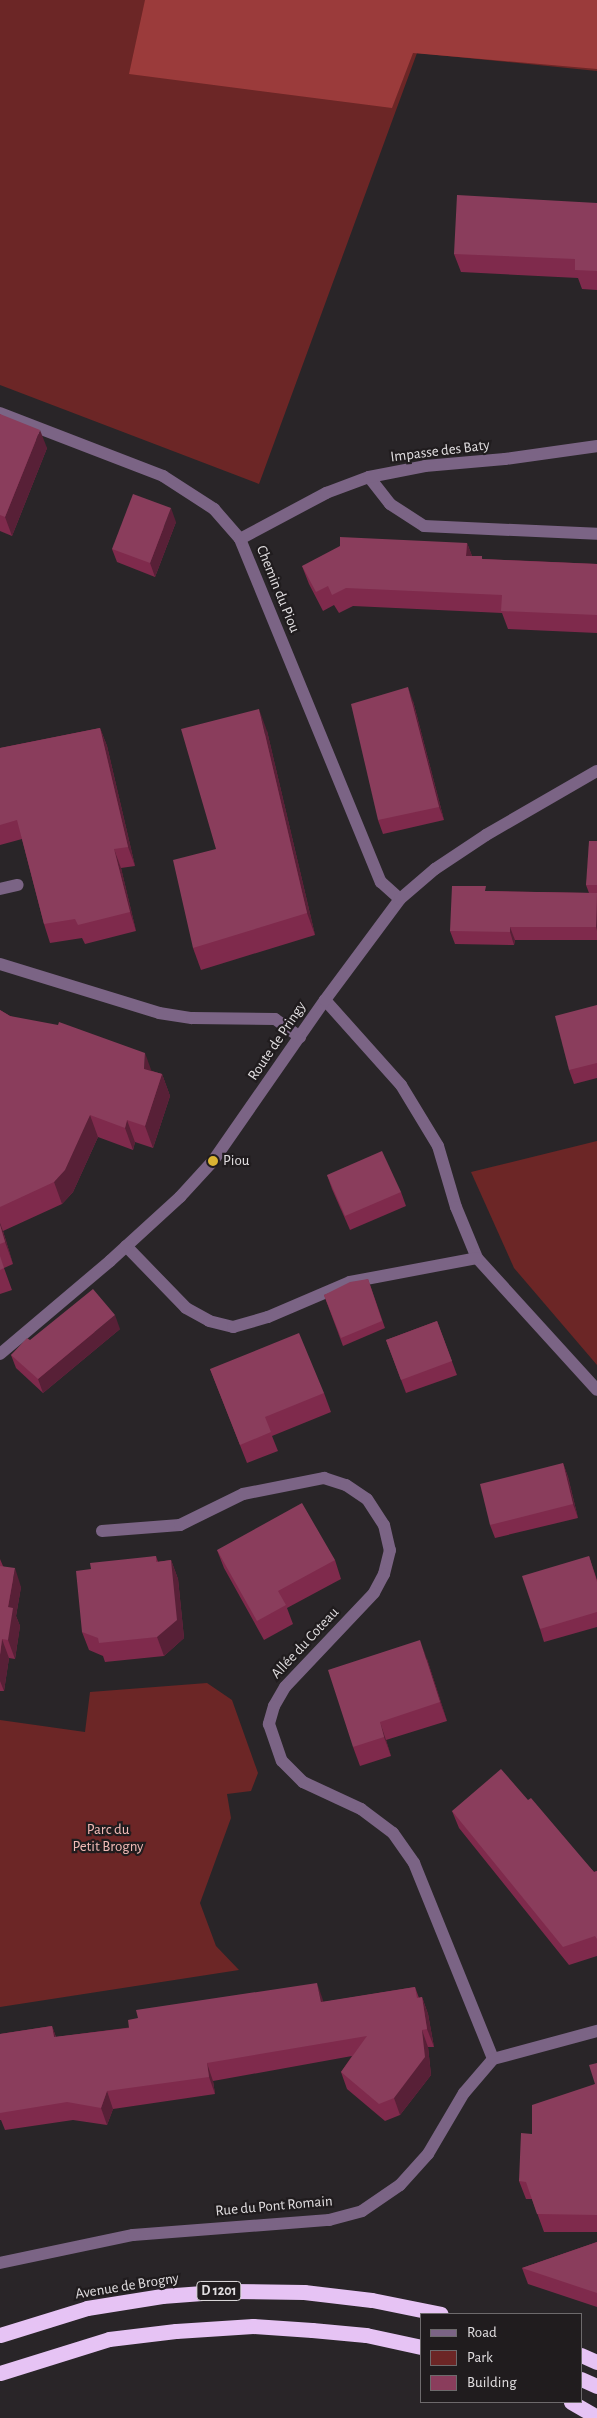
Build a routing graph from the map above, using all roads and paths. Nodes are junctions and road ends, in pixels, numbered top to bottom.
1 (0, 412) edge
2 (597, 446) edge
3 (369, 477) junction
4 (597, 534) edge
5 (240, 539) junction
6 (597, 771) edge
7 (18, 885) dead end
8 (0, 889) edge
9 (400, 899) junction
10 (0, 964) edge
11 (325, 1000) junction
12 (300, 1037) junction
13 (126, 1246) junction
14 (477, 1258) junction
15 (0, 1354) edge
16 (597, 1390) edge
17 (102, 1531) dead end
18 (597, 2031) edge
19 (493, 2060) junction
20 (0, 2263) edge
21 (436, 2313) edge
22 (0, 2335) edge
23 (420, 2347) edge
24 (582, 2355) edge
25 (597, 2362) edge
26 (0, 2372) edge
27 (582, 2379) edge
28 (597, 2386) edge
29 (573, 2403) edge
30 (597, 2416) edge

1 - 5 street, Chemin du Piou
2 - 3 street, Impasse des Baty
3 - 4 street
3 - 5 street, Impasse des Baty
5 - 9 street, Chemin du Piou
6 - 9 street, Route de Pringy
7 - 8 street
9 - 11 street, Route de Pringy
10 - 12 street
11 - 12 street, Route de Pringy
11 - 14 street
12 - 13 street, Route de Pringy
13 - 14 street
13 - 15 street, Route de Pringy
14 - 16 street
17 - 19 street, Allée du Coteau
18 - 19 street
19 - 20 street, Rue du Pont Romain
21 - 22 highway, Avenue de Brogny / D 1201
23 - 26 highway
24 - 25 highway
27 - 28 highway
29 - 30 highway

